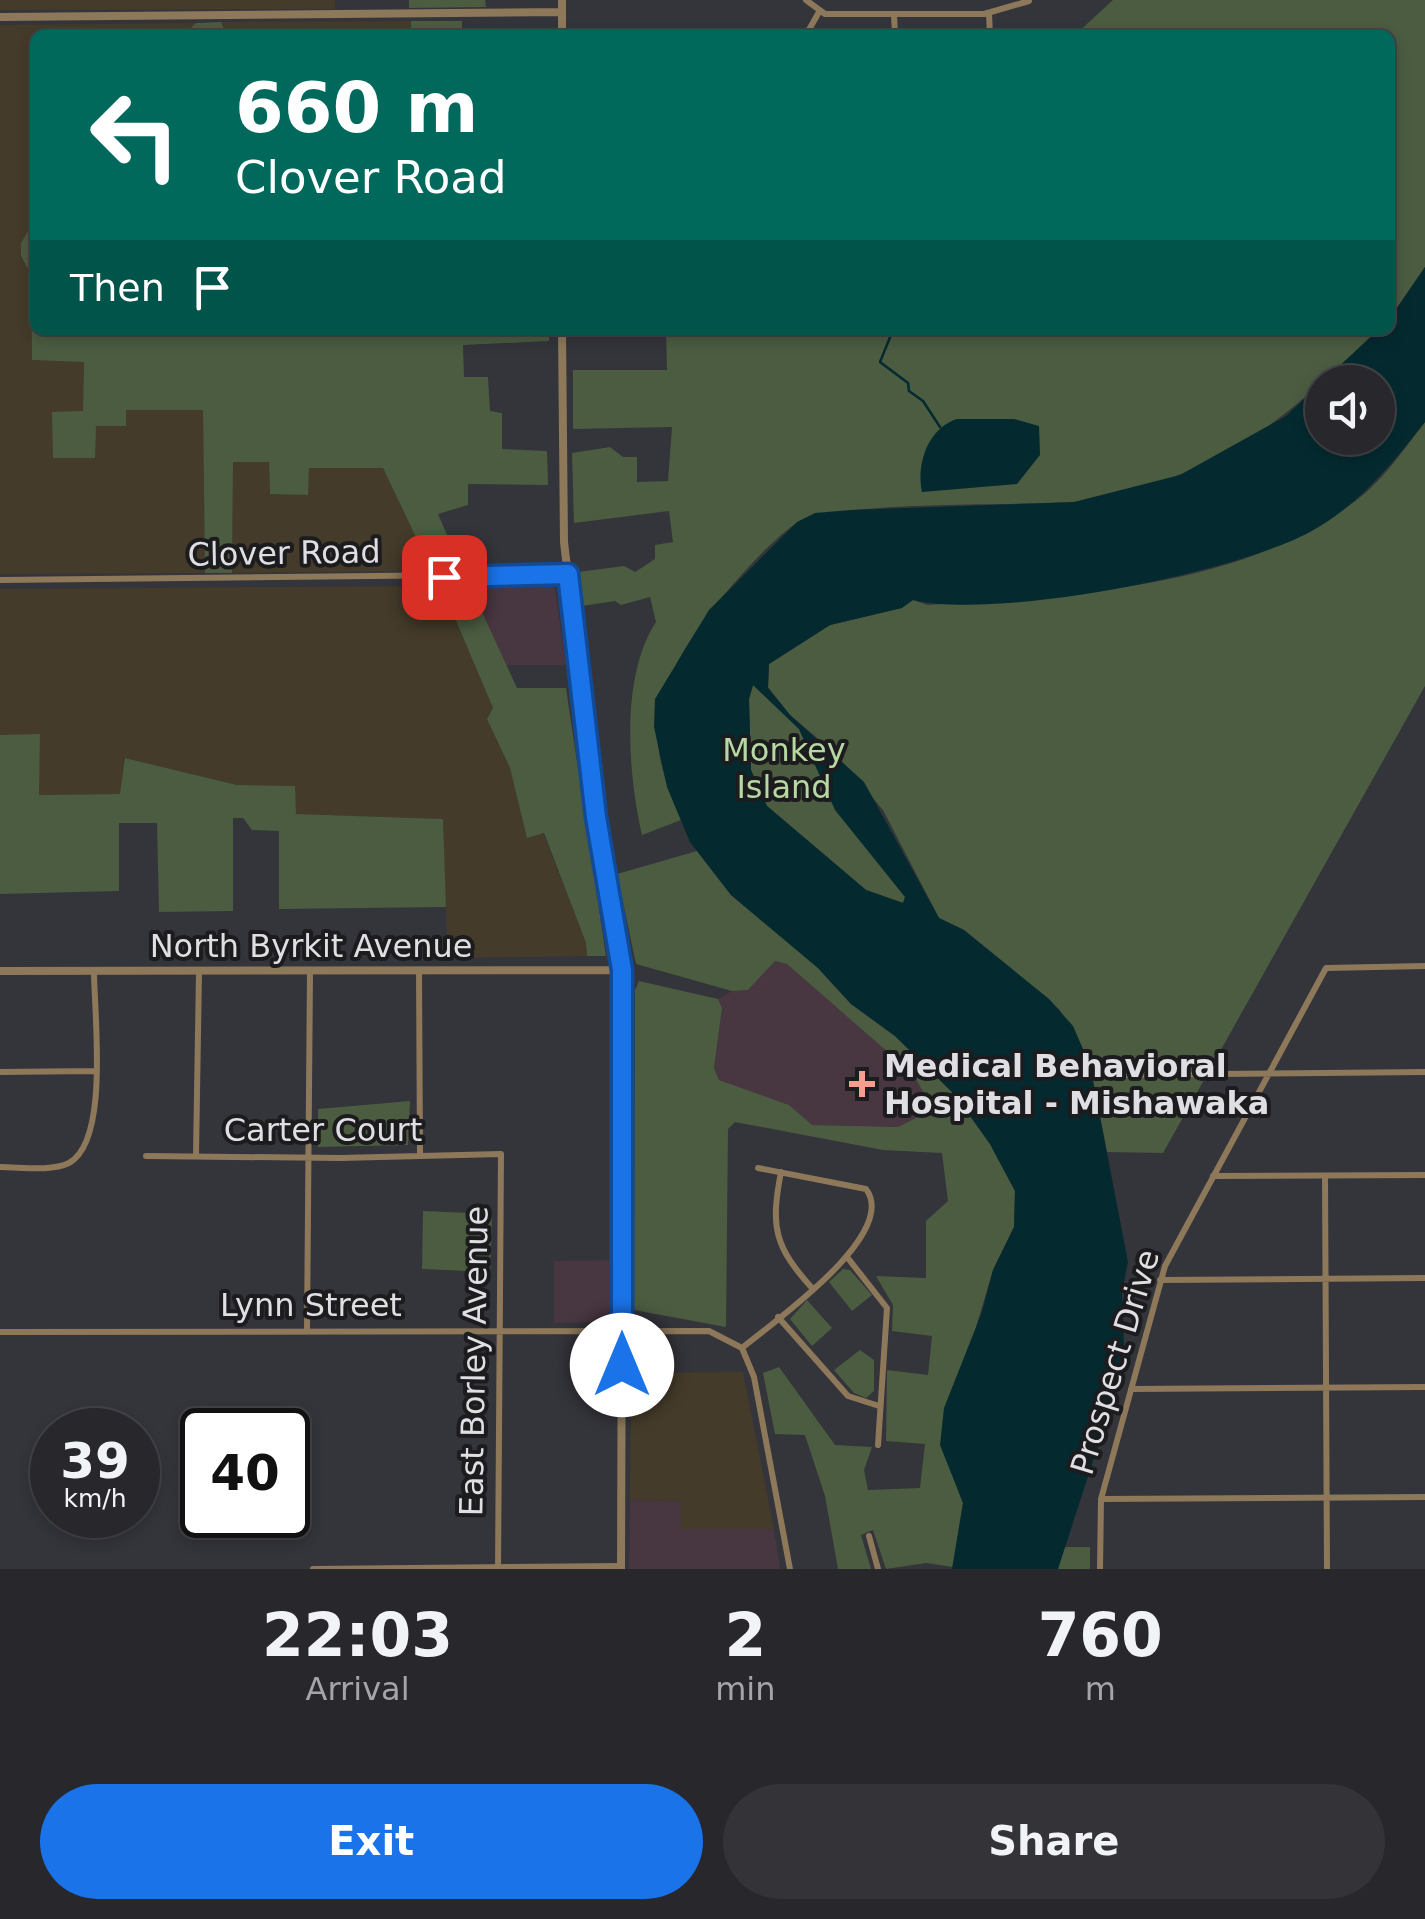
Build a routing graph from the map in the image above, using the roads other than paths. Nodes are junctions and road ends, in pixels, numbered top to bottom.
1 (562, 0) edge
2 (806, 0) edge
3 (1029, 1) edge
4 (951, 2) edge
5 (562, 12) junction
6 (818, 12) junction
7 (894, 14) junction
8 (950, 14) junction
9 (989, 14) junction
10 (0, 17) edge
11 (562, 30) edge
12 (809, 30) edge
13 (895, 30) edge
14 (990, 30) edge
15 (562, 335) edge
16 (568, 574) junction
17 (0, 580) edge
18 (1425, 966) edge
19 (622, 970) junction
20 (0, 971) edge
21 (94, 971) junction
22 (419, 971) junction
23 (200, 972) junction
24 (310, 972) junction
25 (94, 1071) junction
26 (0, 1072) edge
27 (1425, 1072) edge
28 (1266, 1074) junction
29 (1121, 1075) dead end
30 (420, 1154) junction
31 (501, 1154) joint
32 (196, 1155) junction
33 (146, 1156) dead end
34 (308, 1158) junction
35 (0, 1167) edge
36 (758, 1168) dead end
37 (781, 1172) junction
38 (1425, 1175) edge
39 (1213, 1176) junction
40 (1325, 1176) junction
41 (848, 1258) junction
42 (1425, 1278) edge
43 (1326, 1279) junction
44 (1160, 1280) junction
45 (812, 1288) junction
46 (778, 1317) junction
47 (622, 1328) junction
48 (306, 1330) junction
49 (499, 1330) junction
50 (0, 1332) edge
51 (742, 1348) junction
52 (1425, 1387) edge
53 (1326, 1388) junction
54 (1131, 1389) junction
55 (880, 1406) junction
56 (878, 1446) dead end
57 (1425, 1497) edge
58 (1327, 1498) junction
59 (1101, 1499) junction
60 (869, 1536) dead end
61 (498, 1568) edge
62 (620, 1568) edge
63 (313, 1569) edge
64 (790, 1569) edge
65 (878, 1569) edge
66 (1100, 1569) edge
67 (1328, 1569) edge

1 - 5 street
2 - 6 street
3 - 9 street
4 - 8 street
5 - 10 street
5 - 11 street
6 - 7 street
6 - 12 street
7 - 8 street
7 - 13 street
8 - 9 street
9 - 14 street
15 - 16 street
16 - 17 street, Clover Road
16 - 19 street
18 - 28 street, Prospect Drive
19 - 22 street, North Byrkit Avenue
19 - 47 street
20 - 21 street, North Byrkit Avenue
21 - 23 street, North Byrkit Avenue
21 - 25 street
22 - 24 street, North Byrkit Avenue
22 - 30 street
23 - 24 street, North Byrkit Avenue
23 - 32 street
24 - 34 street
25 - 26 street
25 - 35 street
27 - 28 street
28 - 29 street
28 - 39 street, Prospect Drive
30 - 31 street, Carter Court
30 - 34 street, Carter Court
31 - 49 street, East Borley Avenue
32 - 33 street, Carter Court
32 - 34 street, Carter Court
34 - 48 street
36 - 37 street
37 - 41 street
37 - 45 street
38 - 40 street
39 - 40 street
39 - 44 street, Prospect Drive
40 - 43 street
41 - 45 street
41 - 55 street
42 - 43 street
43 - 44 street
43 - 53 street
44 - 54 street, Prospect Drive
45 - 46 street
46 - 51 street
46 - 55 street
47 - 49 street, Lynn Street
47 - 51 street, Lynn Street
47 - 62 street
48 - 49 street, Lynn Street
48 - 50 street, Lynn Street
49 - 61 street, East Borley Avenue
51 - 64 street
52 - 53 street
53 - 54 street
53 - 58 street
54 - 59 street, Prospect Drive
55 - 56 street
57 - 58 street
58 - 59 street
58 - 67 street
59 - 66 street, Prospect Drive
60 - 65 street
61 - 62 street
61 - 63 street

